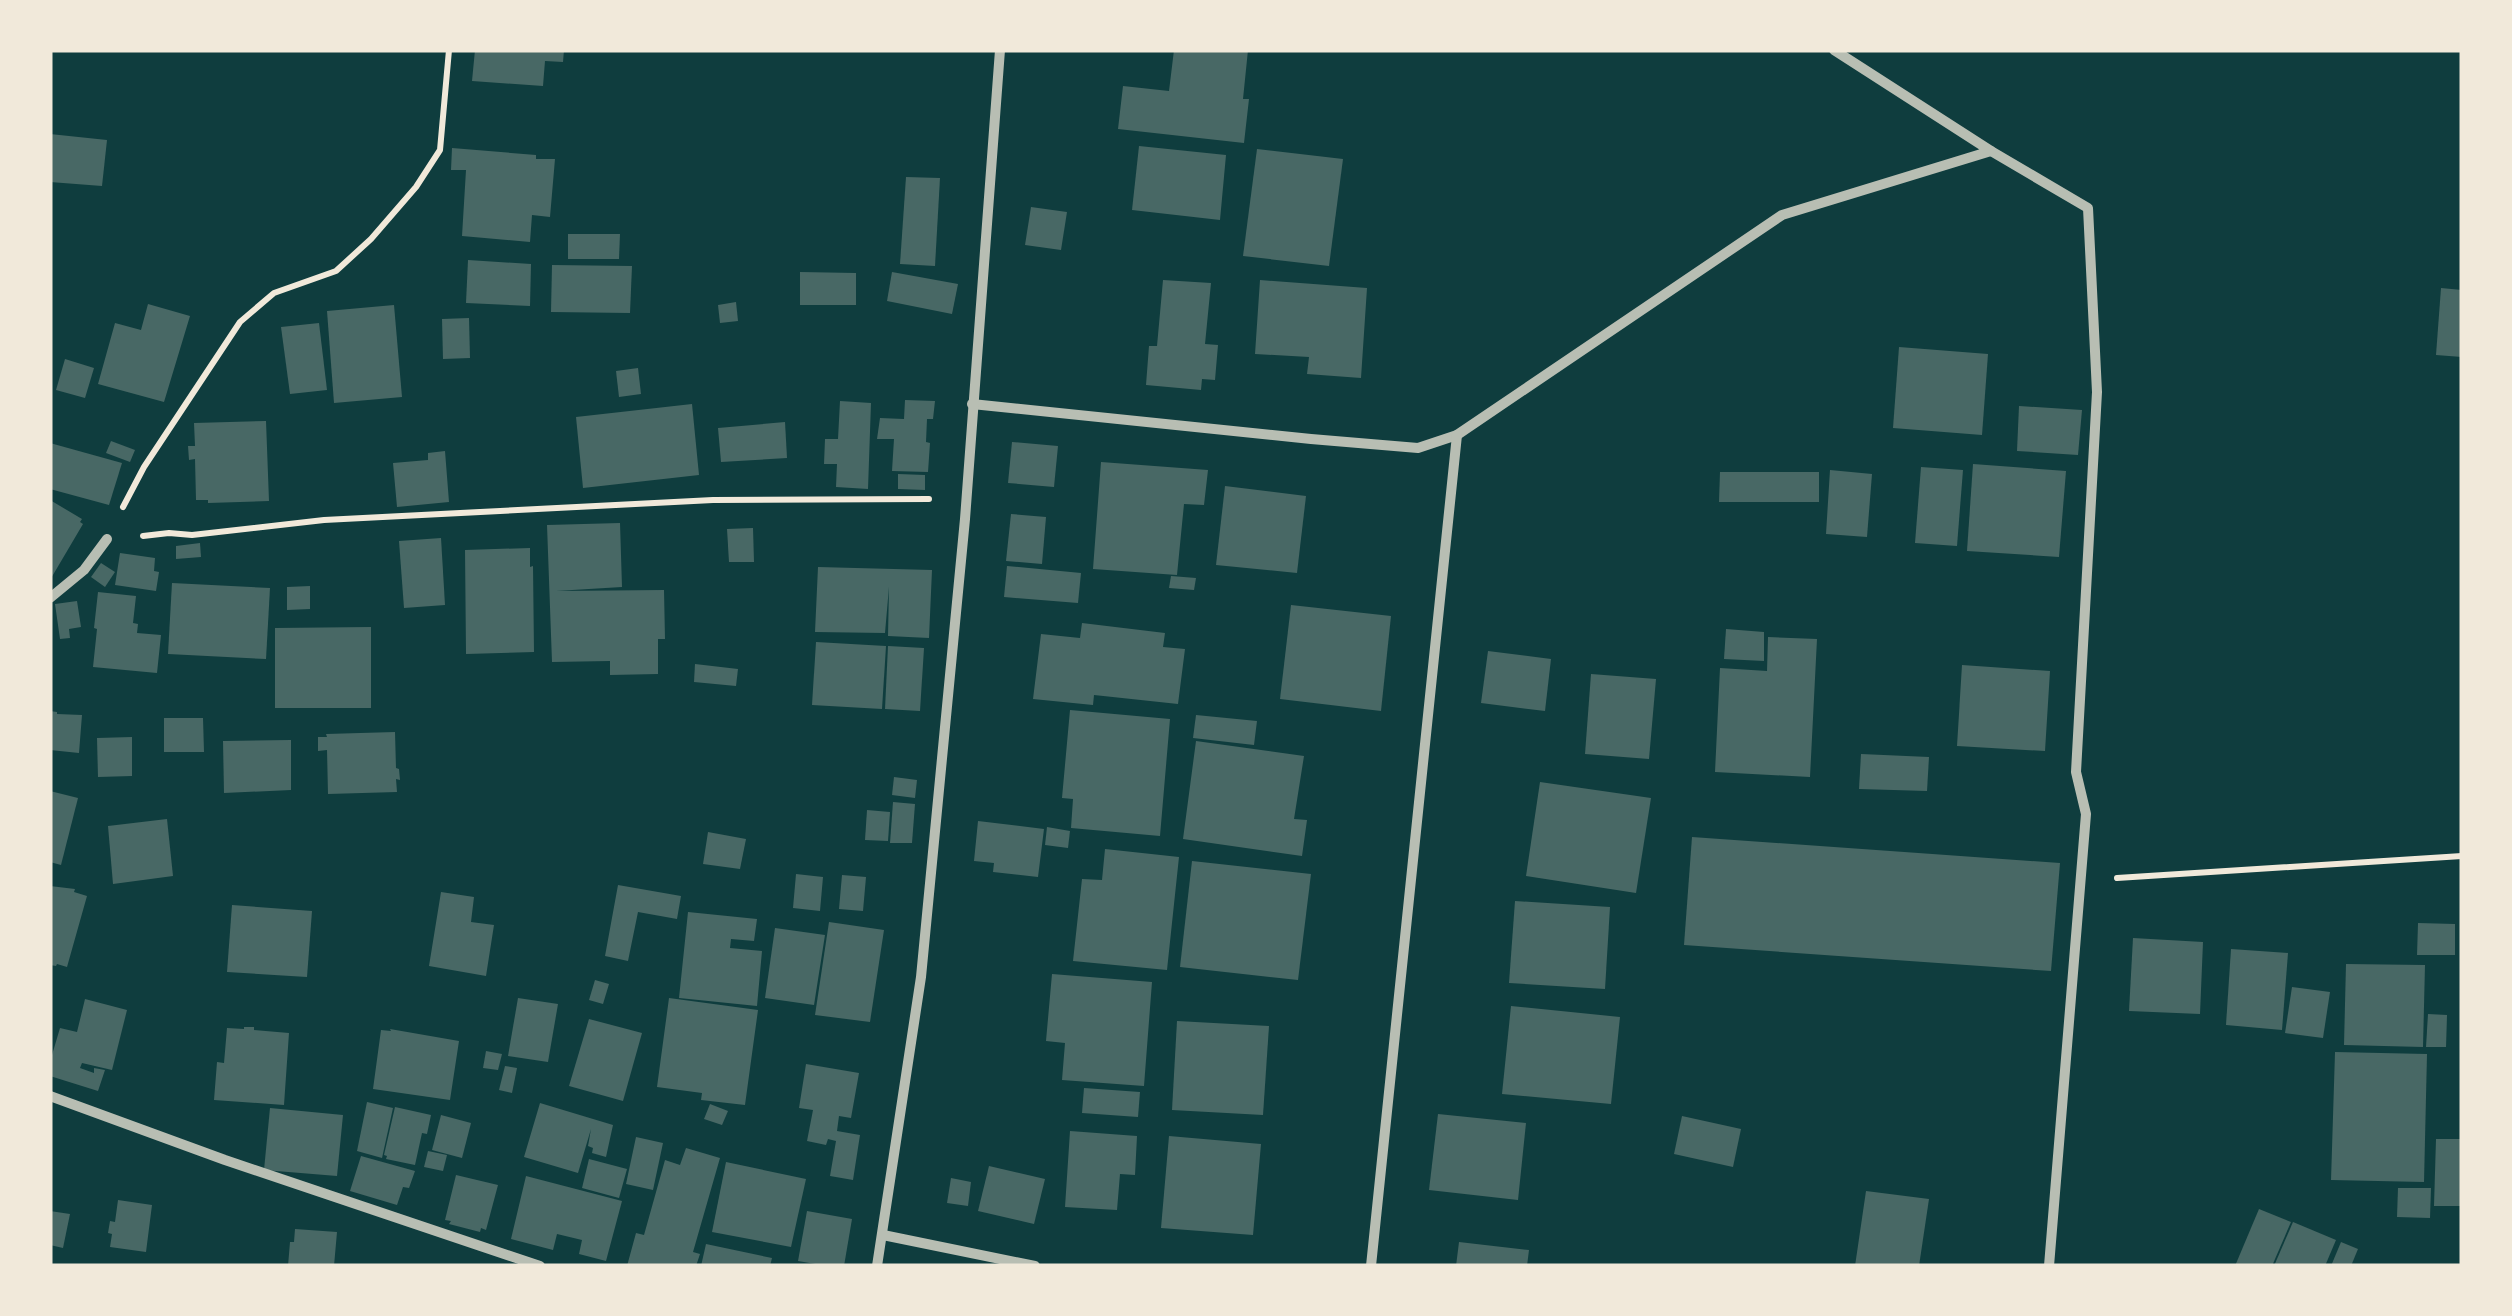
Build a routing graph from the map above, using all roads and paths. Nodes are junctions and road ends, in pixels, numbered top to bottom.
1 (448, 50) edge
2 (1000, 50) edge
3 (1834, 50) edge
4 (1991, 152) junction
5 (972, 404) junction
6 (1458, 435) junction
7 (966, 499) junction
8 (107, 539) junction
9 (50, 598) edge
10 (2462, 856) edge
11 (2080, 880) junction
12 (50, 1096) edge
13 (883, 1235) junction
14 (540, 1266) edge
15 (877, 1266) edge
16 (1035, 1266) edge
17 (1371, 1266) edge
18 (2049, 1266) edge

1 - 8 path
2 - 5 street
3 - 4 street
4 - 6 street
4 - 11 street
5 - 6 street
5 - 7 street
6 - 17 street
7 - 8 path
7 - 13 street
8 - 9 street
10 - 11 path
11 - 18 street
12 - 14 street
13 - 15 street
13 - 16 street

